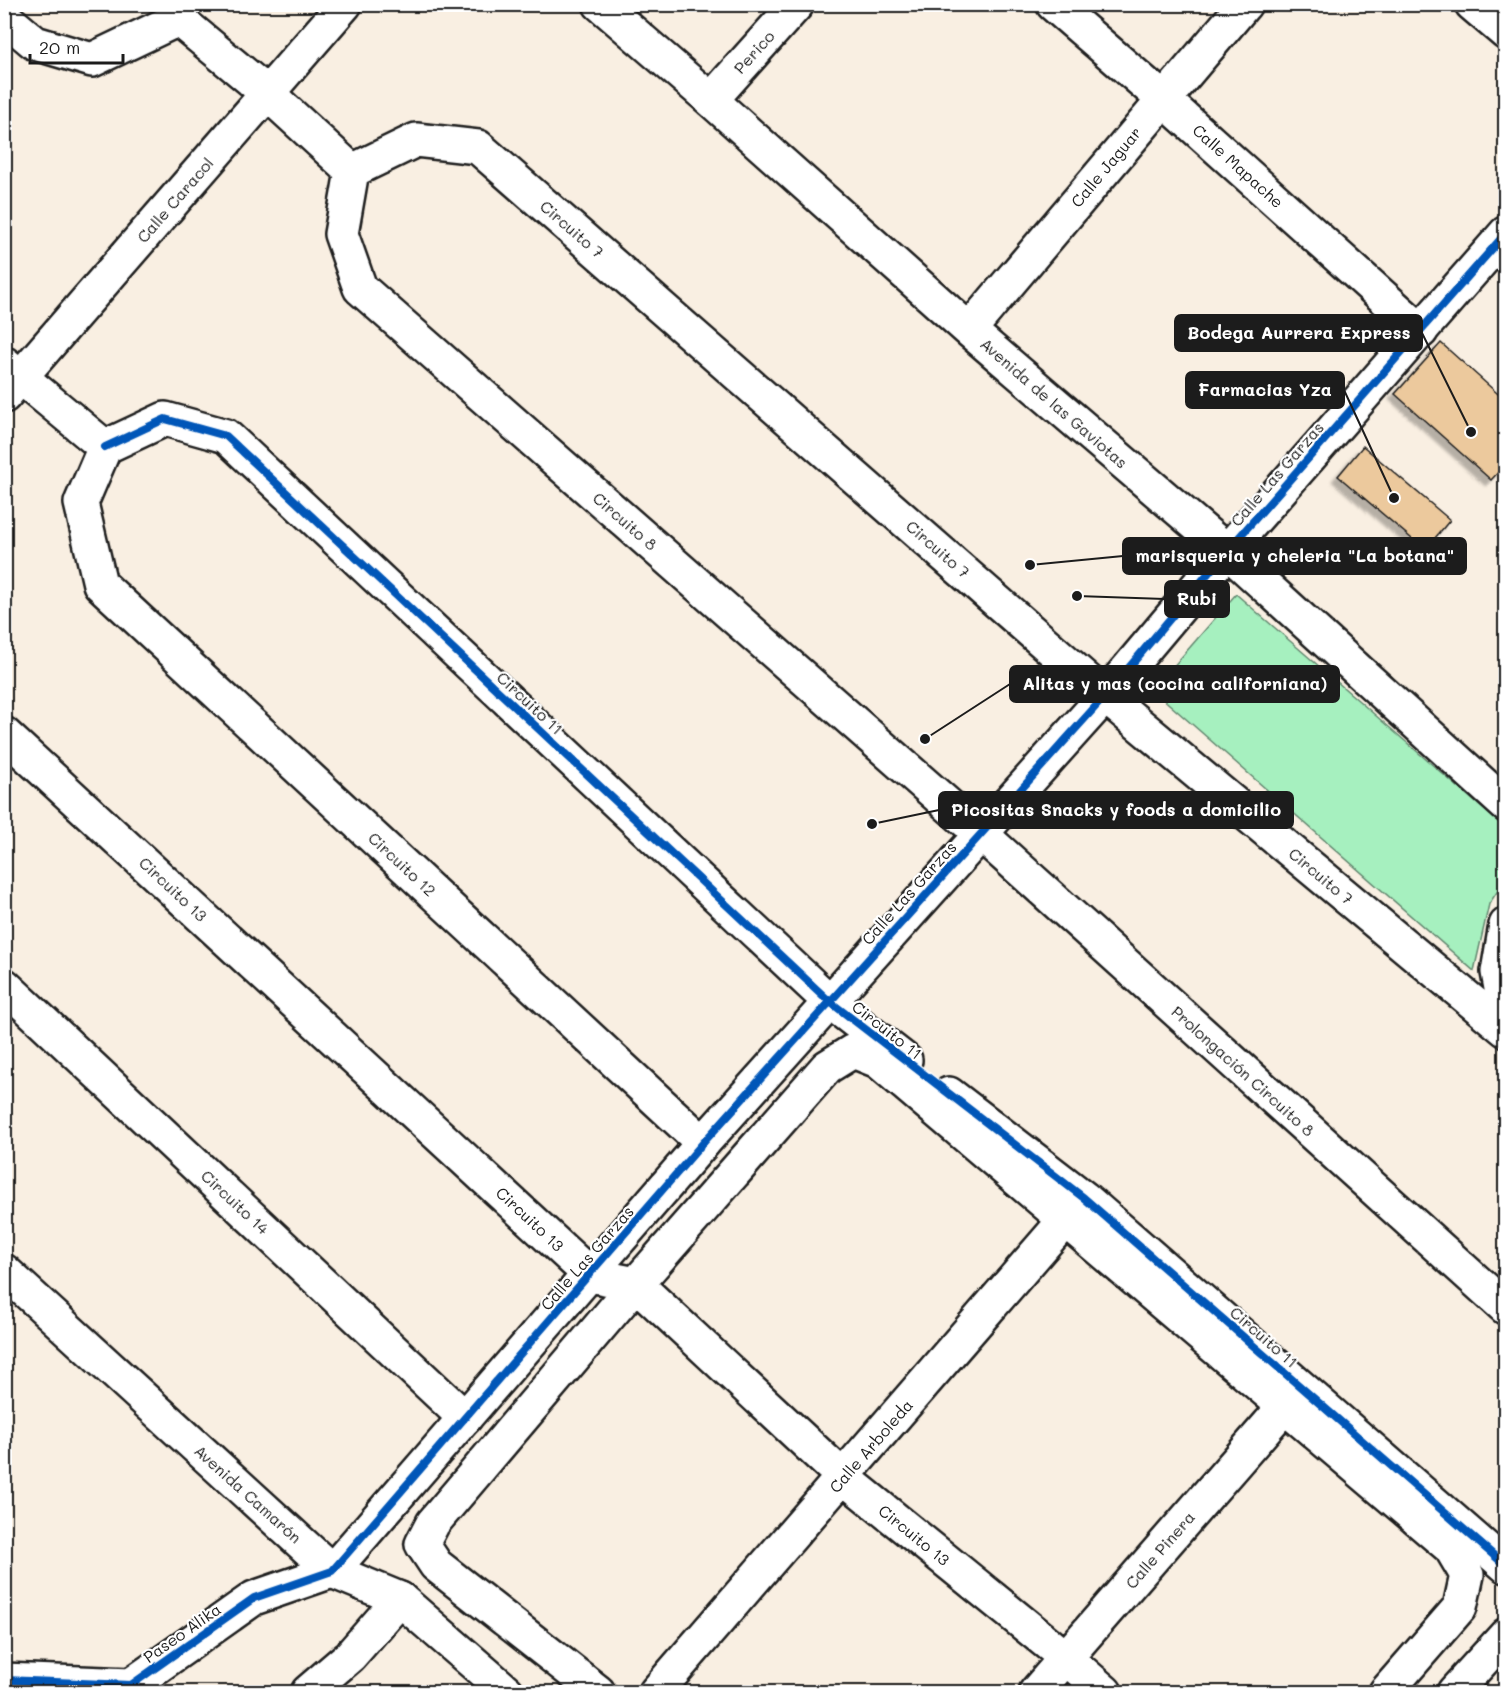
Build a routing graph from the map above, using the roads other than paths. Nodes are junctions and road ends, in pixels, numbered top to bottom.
1 (345, 4) edge
2 (600, 4) edge
3 (797, 4) edge
4 (1053, 4) edge
5 (1245, 4) edge
6 (1472, 4) edge
7 (180, 12) edge
8 (4, 17) edge
9 (1506, 33) edge
10 (267, 93) junction
11 (1163, 99) junction
12 (711, 100) junction
13 (352, 171) junction
14 (1506, 233) edge
15 (969, 330) junction
16 (1421, 331) junction
17 (10, 379) edge
18 (105, 447) junction
19 (1227, 551) junction
20 (1105, 696) junction
21 (4, 734) edge
22 (1506, 805) edge
23 (981, 834) junction
24 (1506, 925) edge
25 (4, 985) edge
26 (829, 1001) junction
27 (1506, 1015) edge
28 (1506, 1030) edge
29 (703, 1143) junction
30 (1075, 1210) junction
31 (4, 1271) edge
32 (590, 1275) junction
33 (636, 1284) junction
34 (1506, 1308) edge
35 (1284, 1407) junction
36 (465, 1418) junction
37 (1331, 1431) junction
38 (843, 1477) junction
39 (1506, 1566) edge
40 (332, 1571) junction
41 (400, 1599) junction
42 (1506, 1635) edge
43 (1066, 1658) junction
44 (4, 1680) edge
45 (131, 1689) edge
46 (308, 1692) edge
47 (507, 1692) edge
48 (598, 1692) edge
49 (656, 1692) edge
50 (1036, 1692) edge
51 (1105, 1692) edge
52 (1386, 1692) edge
53 (1454, 1692) edge

1 - 10 street, Calle Caracol
2 - 12 street, Avenida de las Gaviotas
3 - 12 street, Perico
4 - 11 street, Calle Mapache
5 - 11 street, Calle Jaguar
6 - 9 street
7 - 8 street
7 - 10 street
10 - 13 street
10 - 17 street, Calle Caracol
11 - 15 street, Calle Jaguar
11 - 16 street, Calle Mapache
12 - 15 street, Avenida de las Gaviotas
13 - 20 street, Circuito 7
13 - 23 street, Circuito 8
14 - 16 street, Calle Las Garzas
15 - 19 street, Avenida de las Gaviotas
16 - 19 street, Calle Las Garzas
17 - 18 street
18 - 26 street, Circuito 11
18 - 29 street, Circuito 12
19 - 20 street, Calle Las Garzas
19 - 22 street, Avenida de las Gaviotas
20 - 23 street, Calle Las Garzas
20 - 28 street, Circuito 7
21 - 32 street, Circuito 13
23 - 26 street, Calle Las Garzas
23 - 34 street, Prolongación Circuito 8
24 - 27 street
25 - 36 street, Circuito 14
26 - 29 street, Calle Las Garzas
26 - 30 street, Circuito 11
29 - 32 street, Calle Las Garzas
30 - 33 street
30 - 35 street
30 - 37 street, Circuito 11
30 - 38 street, Calle Arboleda
31 - 40 street, Avenida Camarón
32 - 33 street
32 - 36 street, Calle Las Garzas
33 - 38 street, Circuito 13
33 - 48 street
35 - 37 street
35 - 43 street, Calle Pinera
36 - 40 street, Calle Las Garzas
37 - 39 street, Circuito 11
37 - 52 street
38 - 43 street, Circuito 13
38 - 49 street, Calle Arboleda
40 - 41 street, Avenida Camarón
40 - 45 street, Paseo Alika
41 - 46 street
41 - 47 street, Avenida Camarón
42 - 53 street
43 - 50 street, Calle Pinera
43 - 51 street, Circuito 13
44 - 45 street, Paseo Alika

